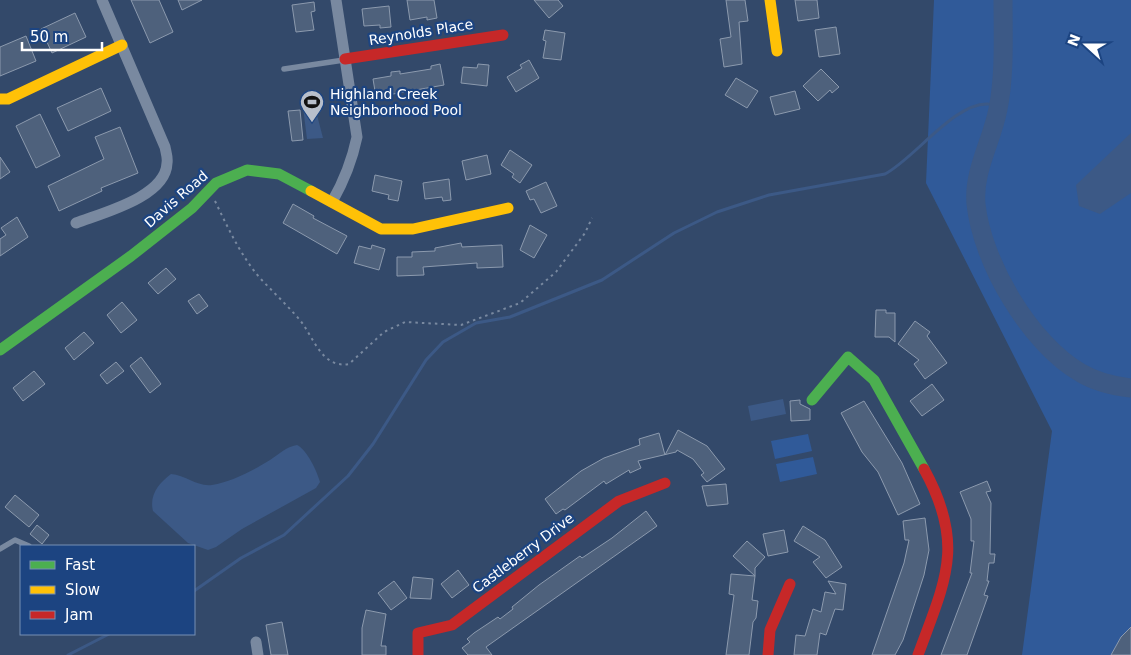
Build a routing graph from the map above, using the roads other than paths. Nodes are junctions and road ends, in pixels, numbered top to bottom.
1 (102, 0) edge
2 (336, 0) edge
3 (770, 0) edge
4 (503, 35) dead end
5 (122, 45) junction
6 (777, 52) dead end
7 (345, 60) junction
8 (284, 69) dead end
9 (0, 99) edge
10 (332, 202) junction
11 (508, 208) dead end
12 (76, 223) dead end
13 (0, 350) edge
14 (812, 400) dead end
15 (665, 483) dead end
16 (27, 545) edge
17 (0, 549) edge
18 (790, 584) dead end
19 (256, 642) dead end
20 (258, 655) edge
21 (418, 655) edge
22 (768, 655) edge
23 (918, 655) edge

1 - 5 street
2 - 7 street
3 - 6 street
4 - 7 street, Reynolds Place
5 - 9 street
5 - 12 street
7 - 8 lane
7 - 10 street
10 - 11 street, Davis Road
10 - 13 street, Davis Road
14 - 23 street
15 - 21 street, Castleberry Drive
16 - 17 lane
18 - 22 street
19 - 20 street

